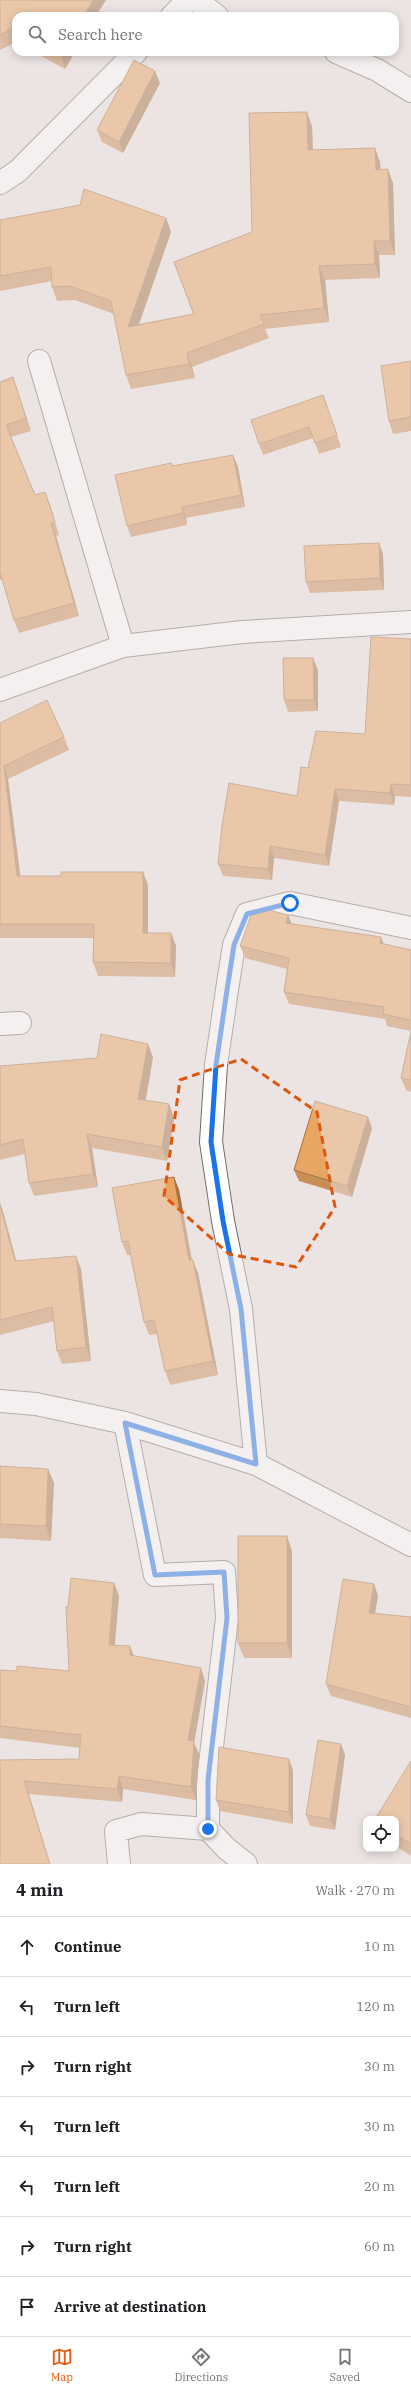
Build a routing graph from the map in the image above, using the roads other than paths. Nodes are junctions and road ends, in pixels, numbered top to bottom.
1 (188, 0) edge
2 (196, 0) edge
3 (176, 12) edge
4 (212, 12) edge
5 (132, 56) edge
6 (345, 56) edge
7 (411, 91) edge
8 (0, 183) edge
9 (39, 361) dead end
10 (411, 622) edge
11 (123, 646) junction
12 (0, 690) edge
13 (411, 928) edge
14 (0, 1401) edge
15 (125, 1423) junction
16 (256, 1464) junction
17 (411, 1545) edge
18 (208, 1829) junction
19 (119, 1864) edge
20 (246, 1864) edge

1 - 3 street
2 - 4 street
5 - 8 street
6 - 7 street
9 - 11 street
10 - 11 street
11 - 12 street
13 - 16 street
14 - 15 street
15 - 16 street
15 - 18 street
16 - 17 street
18 - 19 street
18 - 20 street

